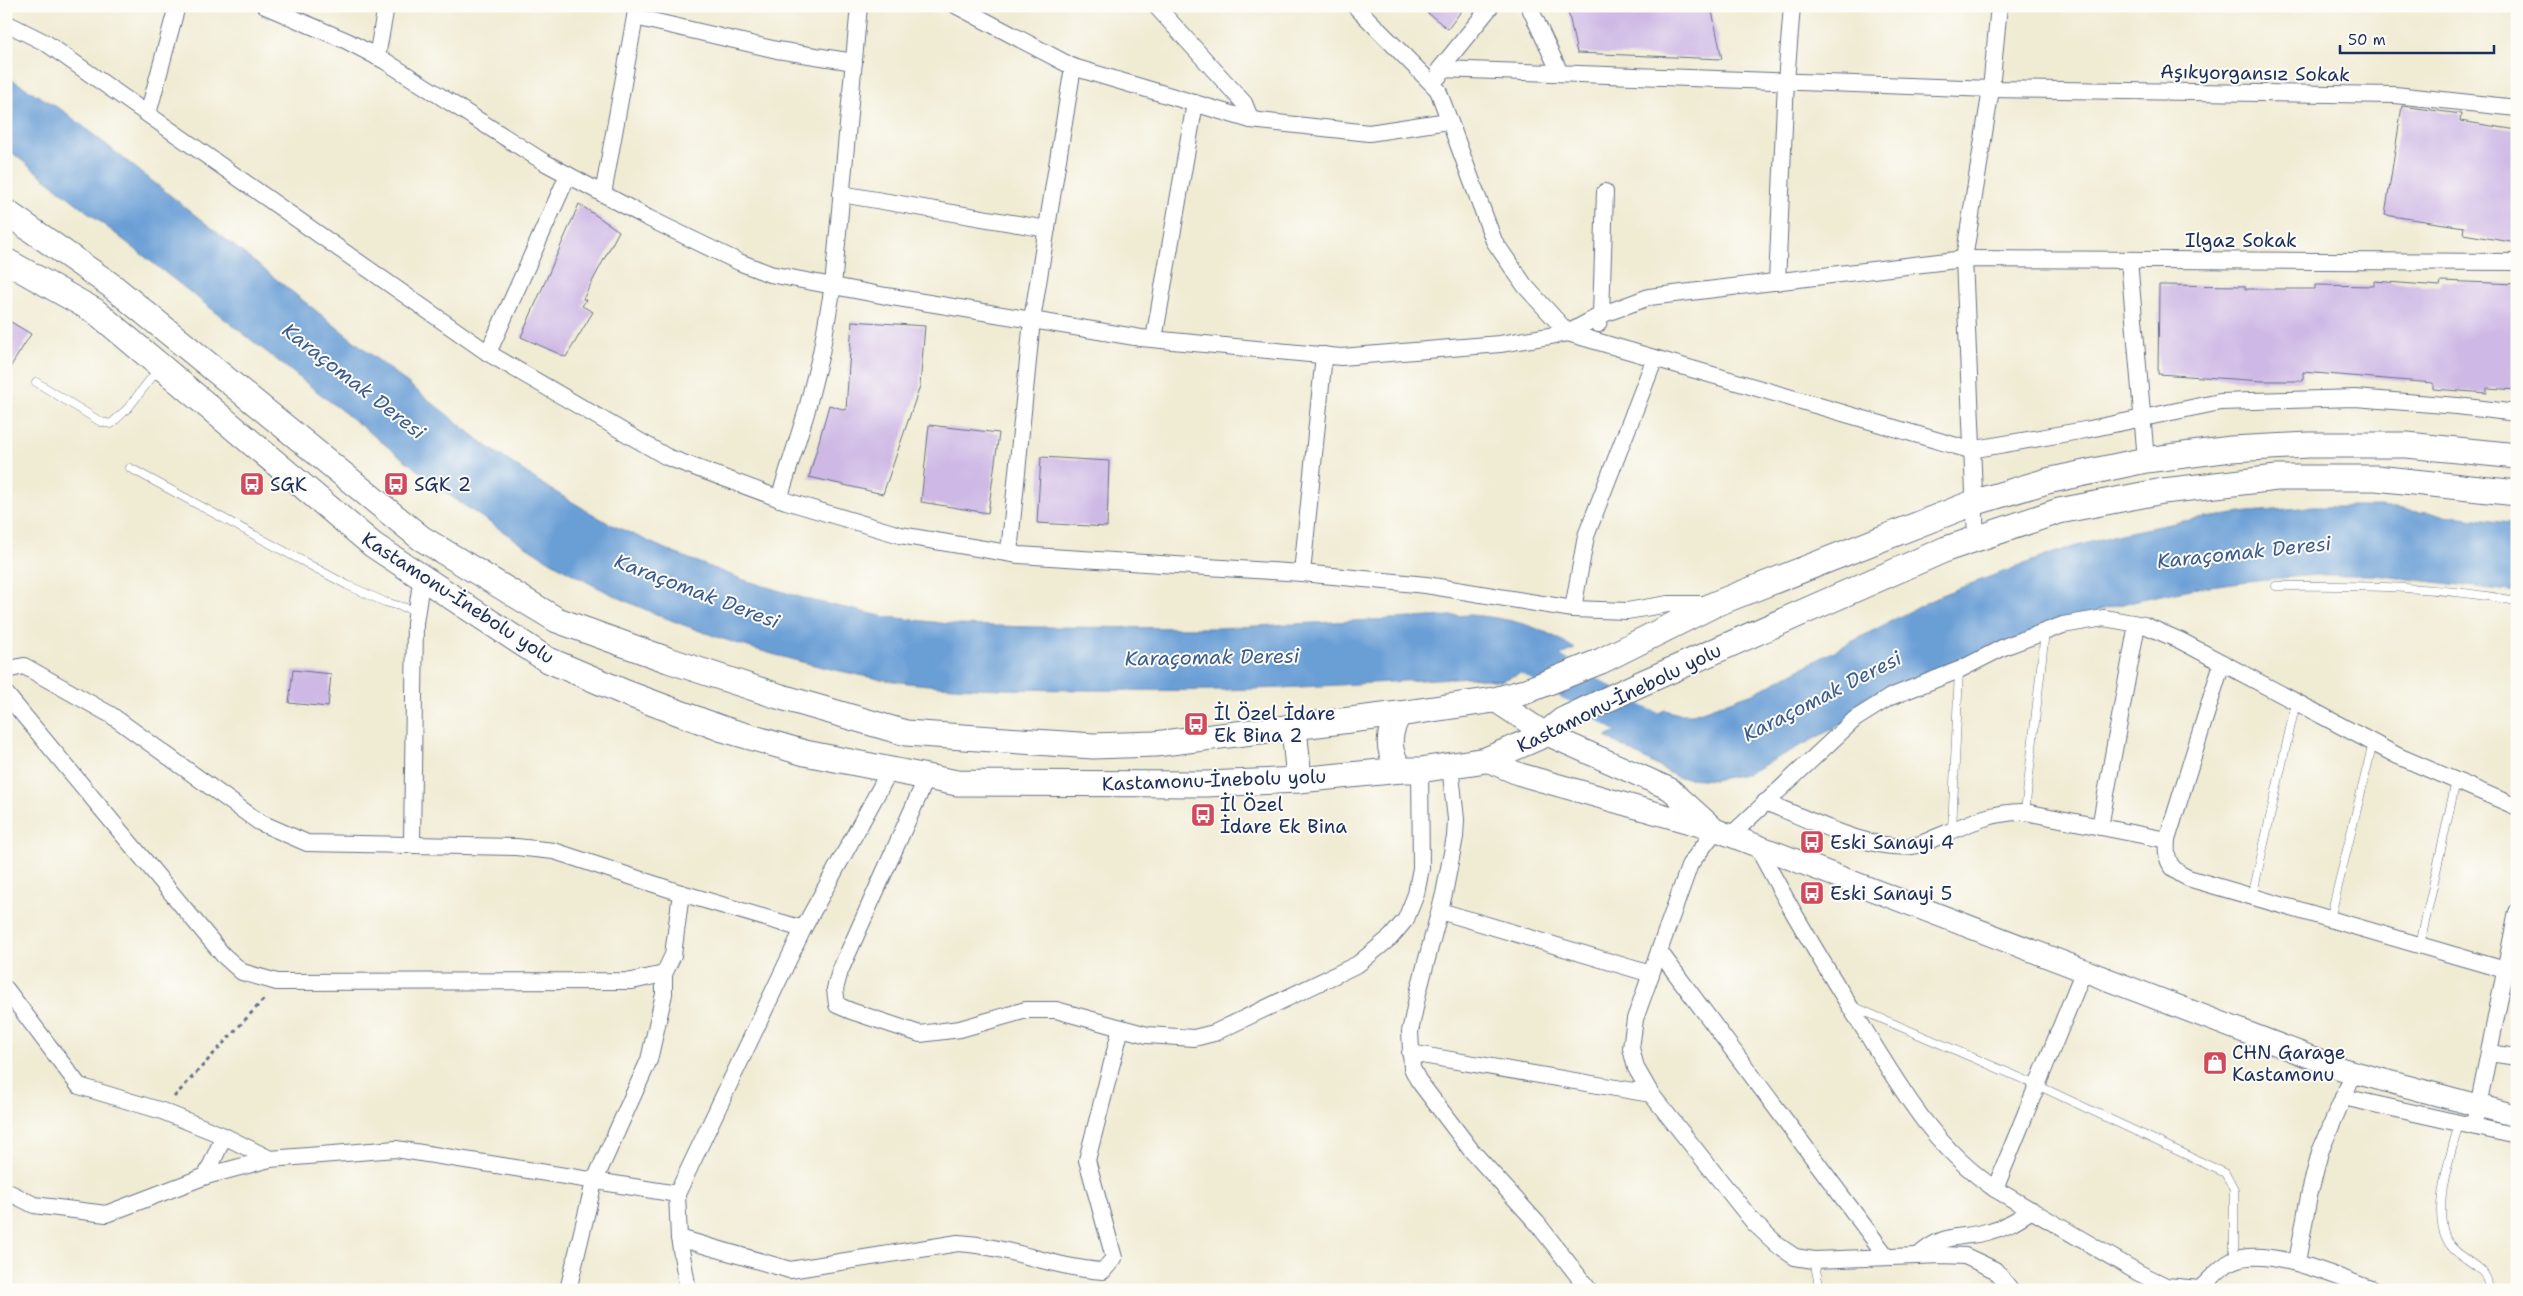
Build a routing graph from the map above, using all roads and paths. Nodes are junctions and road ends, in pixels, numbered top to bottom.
1 (177, 6) edge
2 (265, 6) edge
3 (386, 6) edge
4 (859, 6) edge
5 (1156, 6) edge
6 (1355, 6) edge
7 (1491, 6) edge
8 (1529, 6) edge
9 (1792, 6) edge
10 (2000, 6) edge
11 (961, 7) edge
12 (636, 12) edge
13 (6, 23) edge
14 (377, 57) junction
15 (854, 62) junction
16 (1074, 67) junction
17 (1440, 69) junction
18 (1560, 73) junction
19 (1786, 81) junction
20 (1991, 89) junction
21 (1438, 90) junction
22 (1195, 103) junction
23 (2517, 108) edge
24 (148, 114) junction
25 (1251, 120) junction
26 (1448, 121) junction
27 (568, 175) junction
28 (1605, 192) dead end
29 (603, 194) junction
30 (841, 194) junction
31 (6, 212) edge
32 (1047, 229) junction
33 (1964, 259) junction
34 (2129, 260) junction
35 (6, 261) edge
36 (2517, 262) edge
37 (1777, 282) junction
38 (833, 286) junction
39 (1602, 315) junction
40 (1032, 320) junction
41 (1568, 333) junction
42 (1154, 340) junction
43 (1593, 340) junction
44 (488, 354) junction
45 (1324, 355) junction
46 (1655, 358) junction
47 (160, 366) junction
48 (36, 382) dead end
49 (2517, 414) edge
50 (2143, 417) junction
51 (1970, 450) junction
52 (2517, 456) edge
53 (2146, 460) junction
54 (130, 468) dead end
55 (2517, 493) edge
56 (779, 498) junction
57 (1973, 503) junction
58 (1976, 539) junction
59 (1009, 553) junction
60 (1302, 573) junction
61 (422, 576) junction
62 (2276, 586) dead end
63 (2517, 601) edge
64 (1715, 604) junction
65 (1573, 609) junction
66 (417, 611) junction
67 (2137, 624) junction
68 (2045, 631) junction
69 (2222, 663) junction
70 (6, 670) edge
71 (1959, 670) junction
72 (6, 694) edge
73 (1494, 700) junction
74 (2296, 702) junction
75 (1399, 714) junction
76 (1294, 727) junction
77 (1555, 727) junction
78 (2373, 743) junction
79 (1486, 760) junction
80 (1450, 766) junction
81 (890, 770) junction
82 (1410, 770) junction
83 (927, 777) junction
84 (1299, 780) junction
85 (2456, 781) junction
86 (1766, 802) junction
87 (2516, 804) edge
88 (2025, 812) junction
89 (2100, 827) junction
90 (1952, 831) junction
91 (1723, 833) junction
92 (2166, 840) junction
93 (412, 844) junction
94 (1757, 846) junction
95 (681, 893) junction
96 (2252, 896) junction
97 (1440, 911) junction
98 (2517, 912) edge
99 (2330, 919) junction
100 (803, 929) junction
101 (2420, 945) junction
102 (1659, 951) junction
103 (2084, 970) junction
104 (2505, 970) junction
105 (664, 974) junction
106 (1651, 974) junction
107 (277, 982) junction
108 (6, 989) edge
109 (1848, 1004) junction
110 (1121, 1028) junction
111 (1410, 1053) junction
112 (2489, 1053) junction
113 (2517, 1057) edge
114 (2354, 1072) junction
115 (2037, 1085) junction
116 (1651, 1094) junction
117 (2344, 1097) junction
118 (162, 1111) junction
119 (2517, 1116) edge
120 (2470, 1119) junction
121 (224, 1136) junction
122 (2517, 1136) edge
123 (270, 1159) junction
124 (206, 1176) junction
125 (594, 1182) junction
126 (1995, 1189) junction
127 (6, 1191) edge
128 (677, 1194) junction
129 (2032, 1210) junction
130 (679, 1238) junction
131 (1918, 1256) junction
132 (1888, 1257) junction
133 (1814, 1260) junction
134 (2234, 1260) junction
135 (2297, 1262) junction
136 (2212, 1285) edge
137 (568, 1290) edge
138 (688, 1290) edge
139 (1589, 1290) edge
140 (1820, 1290) edge
141 (2011, 1290) edge
142 (2373, 1290) edge
143 (2488, 1290) edge

1 - 24 street
2 - 14 street
3 - 14 street
4 - 15 street
5 - 25 street
6 - 21 street
7 - 17 street
8 - 18 street
9 - 19 street
10 - 20 street
11 - 16 street
12 - 15 street
12 - 29 street
13 - 24 street
14 - 27 street
15 - 30 street
16 - 22 street
16 - 32 street
17 - 18 street, Aşıkyorgansız Sokak
17 - 21 street
18 - 19 street, Aşıkyorgansız Sokak
19 - 20 street, Aşıkyorgansız Sokak
19 - 37 street
20 - 23 street, Aşıkyorgansız Sokak
20 - 33 street
21 - 26 street
22 - 25 street
22 - 42 street
24 - 44 street
25 - 26 street
26 - 41 street
27 - 29 street
27 - 44 street
28 - 39 street
29 - 38 street
30 - 32 street
30 - 38 street
31 - 76 main road
32 - 40 street
33 - 34 street, Ilgaz Sokak
33 - 37 street, Ilgaz Sokak
33 - 51 street
34 - 36 street, Ilgaz Sokak
34 - 50 street
35 - 47 main road, Kastamonu-İnebolu yolu
37 - 39 street, Ilgaz Sokak
38 - 40 street
38 - 56 street
39 - 41 street, Ilgaz Sokak
39 - 43 street
40 - 42 street
40 - 59 street
41 - 43 street
41 - 45 street
42 - 45 street
43 - 46 street
44 - 56 street
45 - 60 street
46 - 51 street
46 - 65 street
47 - 48 lane
47 - 61 main road, Kastamonu-İnebolu yolu
49 - 50 street
50 - 51 street
50 - 53 street
51 - 57 street
52 - 53 main road
53 - 57 main road
54 - 66 lane
55 - 58 main road, Kastamonu-İnebolu yolu
56 - 59 street
57 - 58 street
57 - 64 main road
58 - 77 main road, Kastamonu-İnebolu yolu
59 - 60 street
60 - 65 street
61 - 66 street
61 - 81 main road, Kastamonu-İnebolu yolu
62 - 63 lane
64 - 65 street
64 - 73 main road
66 - 93 street
67 - 68 street
67 - 69 street
67 - 89 street
68 - 71 street
68 - 88 lane
69 - 74 street
69 - 92 street
70 - 93 street
71 - 86 street
71 - 90 lane
72 - 107 street
73 - 75 main road
73 - 77 main road
74 - 78 street
74 - 96 lane
75 - 76 main road
75 - 82 main road
76 - 84 main road
77 - 79 main road, Kastamonu-İnebolu yolu
77 - 91 main road
78 - 85 street
78 - 99 lane
79 - 80 main road, Kastamonu-İnebolu yolu
79 - 91 main road
80 - 82 main road, Kastamonu-İnebolu yolu
80 - 97 street
81 - 83 main road, Kastamonu-İnebolu yolu
81 - 100 street
82 - 84 main road, Kastamonu-İnebolu yolu
82 - 110 street
83 - 84 main road, Kastamonu-İnebolu yolu
83 - 110 street
85 - 87 street
85 - 101 lane
86 - 90 street
86 - 91 street
88 - 89 street
88 - 90 street
89 - 92 street
91 - 94 main road
91 - 102 street
92 - 96 street
93 - 95 street
94 - 103 main road
94 - 109 street
95 - 100 street
95 - 105 street
96 - 99 street
97 - 106 street
97 - 111 street
98 - 104 street
99 - 101 street
100 - 128 street
101 - 104 street
102 - 106 street
102 - 132 street
103 - 114 main road
103 - 115 street
104 - 112 street
105 - 107 street
105 - 125 street
106 - 116 street
107 - 118 path
108 - 118 street
109 - 115 lane
109 - 126 street
110 - 130 street
111 - 116 street
111 - 139 street
112 - 113 street
112 - 120 street
114 - 117 street
114 - 120 main road
115 - 126 street
115 - 134 lane
116 - 133 street
117 - 120 street
117 - 135 street
118 - 121 street
119 - 120 main road
120 - 122 street
120 - 143 lane
121 - 123 street
121 - 124 street
123 - 124 street
123 - 125 street
124 - 127 street
125 - 128 street
125 - 137 street
126 - 129 street
128 - 130 street
129 - 131 street
129 - 136 street
130 - 138 street
131 - 132 street
131 - 141 street
132 - 133 street
133 - 140 lane
134 - 135 street
134 - 136 street
135 - 142 street

